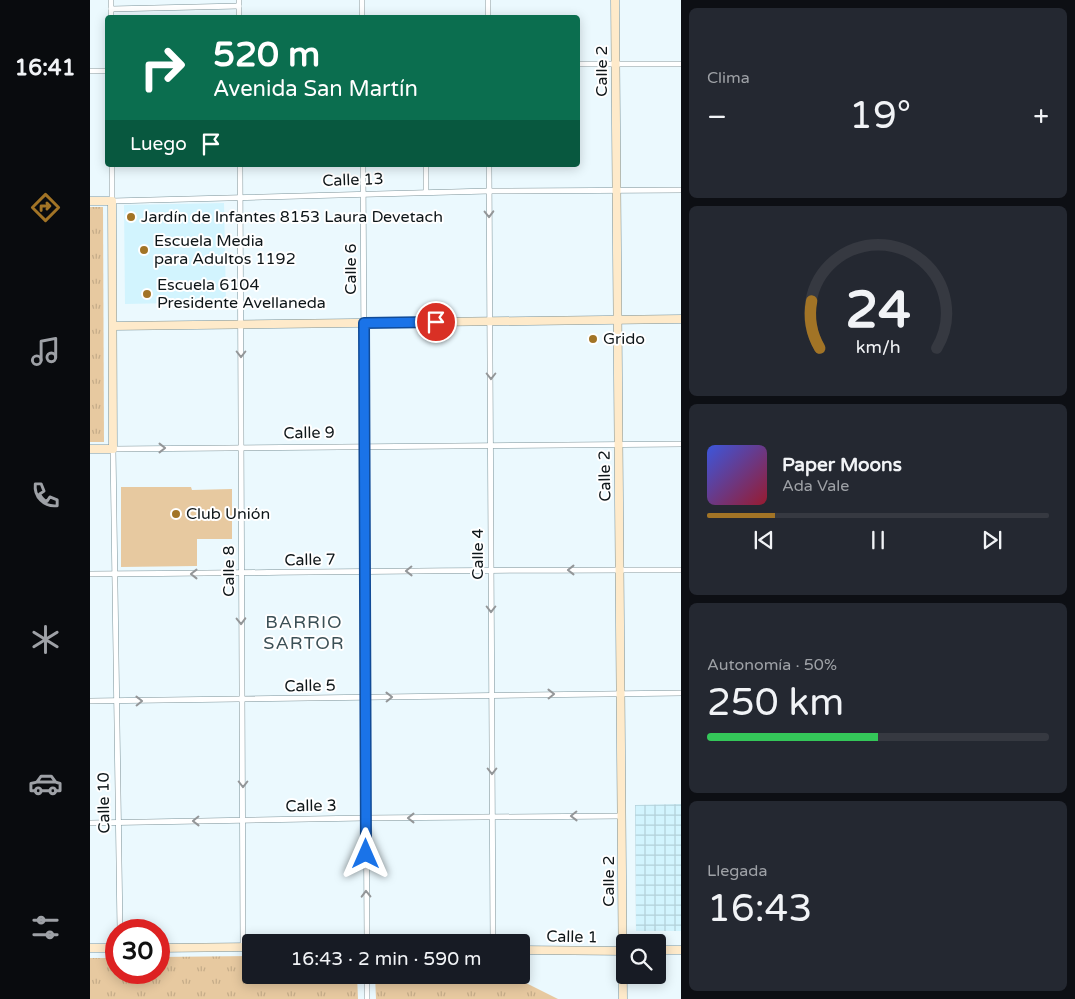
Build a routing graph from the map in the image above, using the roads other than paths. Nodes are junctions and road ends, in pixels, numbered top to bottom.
1 (111, 0) edge
2 (239, 0) edge
3 (362, 0) edge
4 (488, 0) edge
5 (615, 0) edge
6 (239, 6) junction
7 (111, 9) junction
8 (111, 15) edge
9 (239, 15) edge
10 (362, 15) edge
11 (488, 15) edge
12 (616, 63) junction
13 (580, 64) edge
14 (681, 64) edge
15 (105, 70) edge
16 (90, 71) edge
17 (112, 167) edge
18 (240, 167) edge
19 (363, 167) edge
20 (426, 167) edge
21 (489, 167) edge
22 (681, 190) edge
23 (489, 191) junction
24 (617, 191) junction
25 (426, 192) junction
26 (363, 194) junction
27 (240, 198) junction
28 (90, 201) edge
29 (112, 201) junction
30 (681, 319) edge
31 (618, 320) junction
32 (490, 321) junction
33 (364, 323) junction
34 (241, 324) junction
35 (112, 326) junction
36 (491, 444) junction
37 (619, 444) junction
38 (681, 444) edge
39 (364, 446) junction
40 (113, 448) junction
41 (241, 448) junction
42 (90, 449) edge
43 (491, 570) junction
44 (620, 570) junction
45 (681, 570) edge
46 (364, 571) junction
47 (90, 574) edge
48 (115, 574) junction
49 (241, 574) junction
50 (621, 693) junction
51 (681, 693) edge
52 (492, 695) junction
53 (365, 697) junction
54 (242, 700) junction
55 (90, 701) edge
56 (117, 701) junction
57 (622, 816) junction
58 (492, 817) junction
59 (365, 818) junction
60 (243, 820) junction
61 (118, 822) junction
62 (90, 823) edge
63 (120, 919) edge
64 (247, 934) edge
65 (366, 934) edge
66 (493, 934) edge
67 (624, 934) edge
68 (242, 947) edge
69 (90, 948) edge
70 (105, 948) edge
71 (170, 948) edge
72 (530, 950) edge
73 (666, 950) edge
74 (681, 950) edge
75 (616, 951) edge
76 (367, 984) edge
77 (623, 984) edge
78 (368, 999) edge
79 (623, 999) edge

1 - 7 street
2 - 6 street
3 - 10 street
4 - 11 street
5 - 12 street, Calle 2
6 - 7 street
6 - 9 street
7 - 8 street
12 - 13 street
12 - 14 street
12 - 24 street, Calle 2
15 - 16 street
17 - 29 street, Calle 10
18 - 27 street, Calle 8
19 - 26 street, Calle 6
20 - 25 street
21 - 23 street, Calle 4
22 - 24 street, Calle 13
23 - 24 street, Calle 13
23 - 25 street, Calle 13
23 -> 32 street, Calle 4
24 - 31 street, Calle 2
25 - 26 street, Calle 13
26 - 27 street, Calle 13
26 - 33 street, Calle 6
27 - 29 street, Calle 13
27 - 34 street, Calle 8
28 - 29 street, Calle 13
29 - 35 street, Calle 10
30 - 31 street
31 - 32 street
31 - 37 street, Calle 2
32 - 33 street
32 -> 36 street, Calle 4
33 - 34 street
33 - 39 street, Calle 6
34 - 35 street
34 -> 41 street, Calle 8
35 - 40 street, Calle 10
36 - 37 street, Calle 9
36 - 39 street, Calle 9
36 - 43 street, Calle 4
37 - 38 street, Calle 9
37 - 44 street, Calle 2
39 - 41 street, Calle 9
39 - 46 street, Calle 6
40 -> 41 street, Calle 9
40 - 42 street, Calle 9
40 - 48 street, Calle 10
41 - 49 street, Calle 8
44 -> 43 street, Calle 7
43 -> 46 street, Calle 7
43 -> 52 street, Calle 4
44 - 45 street, Calle 7
44 - 50 street, Calle 2
46 - 49 street, Calle 7
46 - 53 street, Calle 6
47 - 48 street, Calle 7
49 -> 48 street, Calle 7
48 - 56 street, Calle 10
49 -> 54 street, Calle 8
50 - 51 street, Calle 5
52 -> 50 street, Calle 5
50 - 57 street, Calle 2
53 -> 52 street, Calle 5
52 -> 58 street, Calle 4
53 - 54 street, Calle 5
53 - 59 street, Calle 6
56 -> 54 street, Calle 5
54 -> 60 street, Calle 8
55 - 56 street, Calle 5
56 - 61 street, Calle 10
57 -> 58 street, Calle 3
57 - 67 street, Calle 2
58 -> 59 street, Calle 3
58 - 66 street, Calle 4
59 - 60 street, Calle 3
65 -> 59 street, Calle 6
60 -> 61 street, Calle 3
60 - 64 street, Calle 8
61 - 62 street, Calle 3
61 - 63 street, Calle 10
68 - 71 street
69 - 70 street
72 - 75 street, Calle 1
73 - 74 street
76 - 78 street
77 - 79 street, Calle 2

